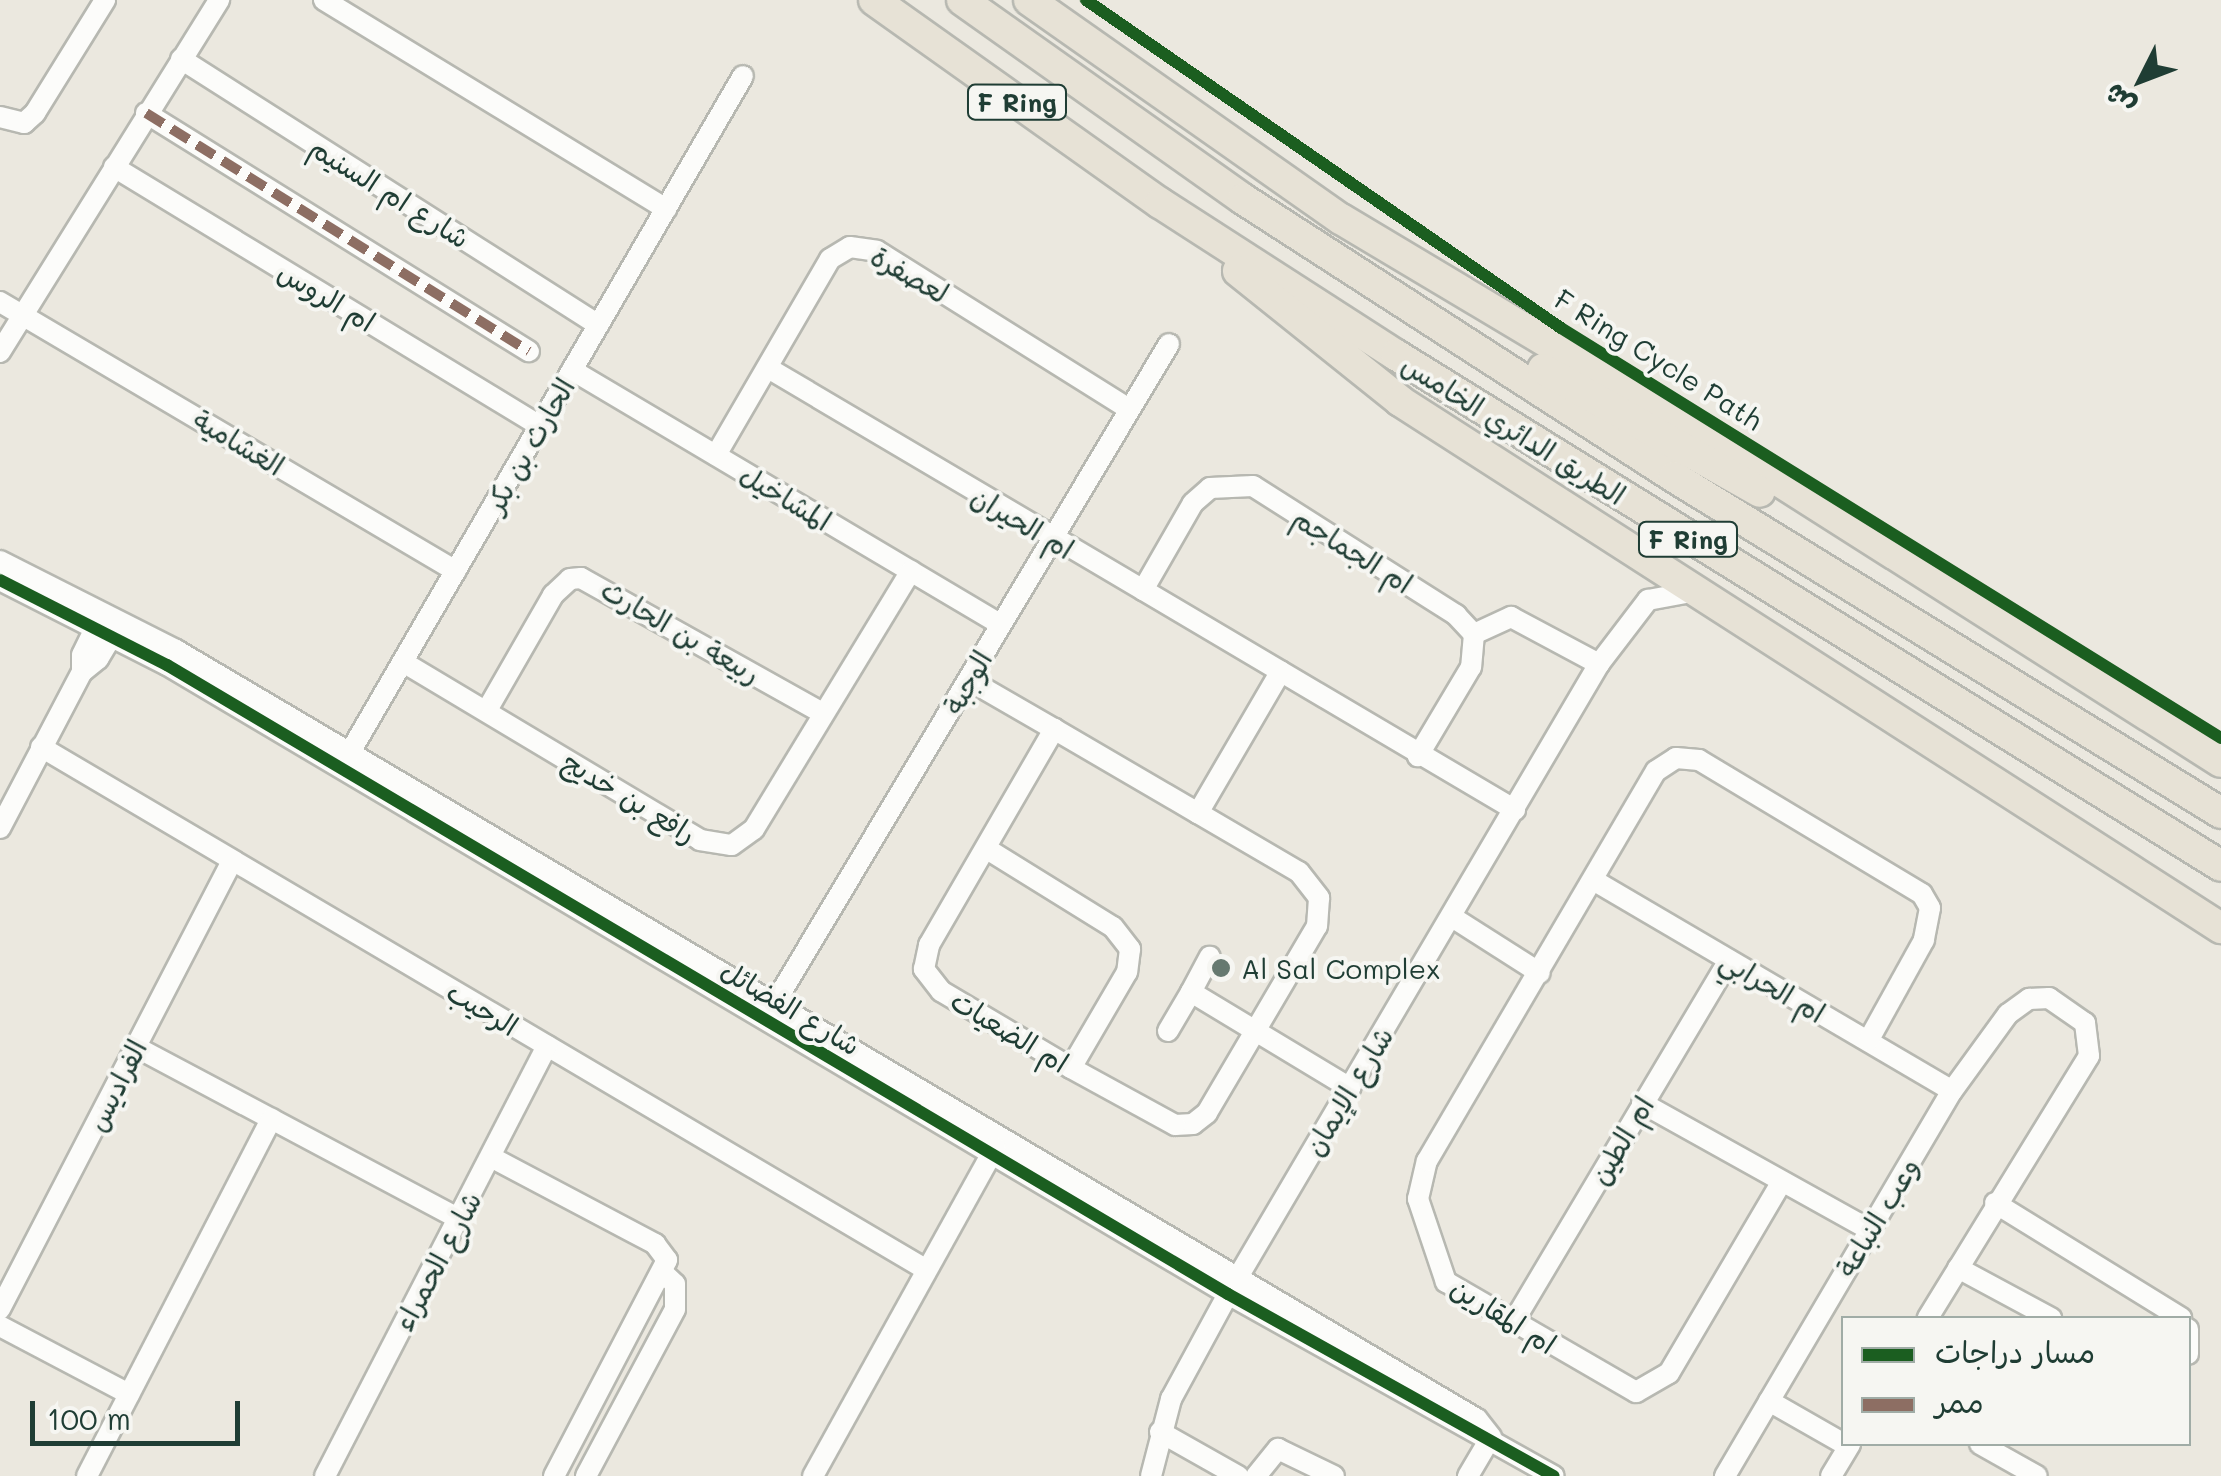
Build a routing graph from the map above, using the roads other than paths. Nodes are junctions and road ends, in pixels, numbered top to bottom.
1 (105, 0) edge
2 (219, 0) edge
3 (324, 0) edge
4 (874, 0) edge
5 (962, 0) edge
6 (1029, 0) edge
7 (181, 59) junction
8 (743, 76) dead end
9 (146, 114) junction
10 (0, 117) edge
11 (114, 166) junction
12 (1160, 203) junction
13 (666, 209) junction
14 (1384, 290) junction
15 (0, 302) edge
16 (23, 314) junction
17 (598, 325) junction
18 (1169, 344) dead end
19 (530, 351) dead end
20 (0, 352) edge
21 (768, 368) junction
22 (572, 370) junction
23 (1129, 409) junction
24 (540, 426) junction
25 (716, 455) junction
26 (1049, 538) junction
27 (0, 561) edge
28 (456, 570) junction
29 (910, 571) junction
30 (0, 580) edge
31 (1142, 590) junction
32 (1692, 592) junction
33 (108, 623) junction
34 (1000, 624) junction
35 (2004, 626) junction
36 (1474, 634) junction
37 (403, 662) junction
38 (1598, 664) junction
39 (1280, 671) junction
40 (969, 680) junction
41 (486, 710) junction
42 (821, 712) junction
43 (1054, 729) junction
44 (286, 734) junction
45 (41, 748) junction
46 (349, 754) junction
47 (1418, 756) junction
48 (2221, 762) edge
49 (1515, 810) junction
50 (1198, 813) junction
51 (2221, 813) edge
52 (3, 814) edge
53 (987, 849) junction
54 (232, 861) junction
55 (2221, 866) edge
56 (1593, 880) junction
57 (1452, 916) junction
58 (2221, 928) edge
59 (1210, 956) dead end
60 (1729, 960) junction
61 (1540, 973) junction
62 (1191, 992) junction
63 (768, 1013) junction
64 (1257, 1031) junction
65 (1168, 1032) dead end
66 (1868, 1041) junction
67 (136, 1046) junction
68 (547, 1046) junction
69 (1072, 1068) junction
70 (1350, 1088) junction
71 (1952, 1091) junction
72 (1642, 1103) junction
73 (271, 1118) junction
74 (986, 1152) junction
75 (491, 1157) junction
76 (1055, 1172) junction
77 (1782, 1183) junction
78 (1995, 1203) junction
79 (459, 1219) junction
80 (1870, 1230) junction
81 (1958, 1268) junction
82 (926, 1269) junction
83 (663, 1273) junction
84 (1232, 1287) junction
85 (0, 1309) edge
86 (1929, 1316) edge
87 (2047, 1316) edge
88 (2179, 1316) edge
89 (1514, 1321) junction
90 (0, 1326) edge
91 (129, 1394) junction
92 (1769, 1401) junction
93 (1160, 1432) junction
94 (1491, 1436) junction
95 (1841, 1441) edge
96 (1848, 1446) edge
97 (1984, 1446) edge
98 (818, 1474) edge
99 (87, 1476) edge
100 (325, 1476) edge
101 (554, 1476) edge
102 (586, 1476) edge
103 (1151, 1476) edge
104 (1238, 1476) edge
105 (1256, 1476) edge
106 (1334, 1476) edge
107 (1468, 1476) edge
108 (1554, 1476) edge
109 (1725, 1476) edge
110 (1831, 1476) edge
111 (2037, 1476) edge

1 - 10 street
2 - 7 street
3 - 13 street
4 - 12 highway, الطريق الدائري الخامس / F Ring
5 - 14 highway, الطريق الدائري الخامس / F Ring
6 - 35 highway
7 - 9 street
7 - 17 street, شارع ام السنيم
8 - 13 street, الحارث بن بكر
9 - 11 street
9 - 19 street
11 - 16 street
11 - 24 street, ام الروس
12 - 32 highway
12 - 55 highway, الطريق الدائري الخامس / F Ring
13 - 17 street, الحارث بن بكر
14 - 35 highway
14 - 51 highway, الطريق الدائري الخامس / F Ring
15 - 16 street, الغشامية
16 - 20 street
16 - 28 street, الغشامية
17 - 22 street, الحارث بن بكر
18 - 23 street, الوجبة
21 - 23 street, لعصفرة
21 - 25 street, لعصفرة
21 - 26 street, ام الحيران
22 - 24 street, الحارث بن بكر
22 - 25 street, المشاخيل
23 - 26 street, الوجبة
24 - 28 street, الحارث بن بكر
25 - 29 street, المشاخيل
26 - 31 street, ام الحيران
26 - 34 street, الوجبة
27 - 33 street
28 - 37 street, الحارث بن بكر
29 - 34 street, المشاخيل
29 - 42 street, رافع بن خديج
30 - 33 street, شارع الفضائل
31 - 36 street, ام الجماجم
31 - 39 street, ام الحيران
32 - 38 street, شارع الإيمان
32 - 58 highway
33 - 44 street, شارع الفضائل
33 - 45 street
33 - 46 street
34 - 40 street, الوجبة
35 - 48 highway
36 - 38 street
36 - 47 street
37 - 41 street, رافع بن خديج
37 - 46 street, الحارث بن بكر
38 - 49 street, شارع الإيمان
39 - 47 street, ام الحيران
39 - 50 street
40 - 43 street, ام الضعيات
40 - 63 street, الوجبة
41 - 42 street, ربيعة بن الحارث
41 - 42 street, رافع بن خديج
43 - 50 street, ام الضعيات
43 - 53 street, ام الضعيات
44 - 46 street
44 - 63 street, شارع الفضائل
45 - 52 street
45 - 54 street, الرحيب
46 - 63 street
47 - 49 street, ام الحيران
49 - 57 street, شارع الإيمان
50 - 64 street, ام الضعيات
53 - 69 street
53 - 69 street, ام الضعيات
54 - 67 street, الفراديس
54 - 68 street, الرحيب
56 - 60 street, ام الحرابي
56 - 61 street, ام المقارين
56 - 66 street, ام المقارين
57 - 61 street
57 - 70 street, شارع الإيمان
59 - 62 street
60 - 66 street, ام الحرابي
60 - 72 street, ام الطين
61 - 89 street, ام المقارين
62 - 64 street
62 - 65 street
63 - 74 street, شارع الفضائل
63 - 76 street
64 - 69 street, ام الضعيات
64 - 70 street
66 - 71 street, ام الحرابي
67 - 73 street
67 - 85 street, الفراديس
68 - 75 street, شارع الحمراء
68 - 82 street, الرحيب
70 - 84 street, شارع الإيمان
71 - 78 street, وعب النباعة
71 - 80 street, وعب النباعة
72 - 77 street
72 - 89 street, ام الطين
73 - 79 street
73 - 91 street
74 - 76 street
74 - 82 street
74 - 84 street, شارع الفضائل
75 - 79 street, شارع الحمراء
75 - 83 street
76 - 84 street
77 - 80 street
77 - 89 street, ام المقارين
78 - 81 street
78 - 88 street
79 - 100 street, شارع الحمراء
80 - 92 street, وعب النباعة
81 - 86 street
81 - 87 street
82 - 98 street
83 - 101 street
83 - 102 street
84 - 93 street, شارع الإيمان
84 - 94 street, شارع الفضائل
84 - 94 street
90 - 91 street
91 - 99 street
92 - 95 street
92 - 109 street, وعب النباعة
93 - 103 street, شارع الإيمان
93 - 104 street
94 - 107 street
94 - 108 street, شارع الفضائل
96 - 110 street
97 - 111 street
105 - 106 street

